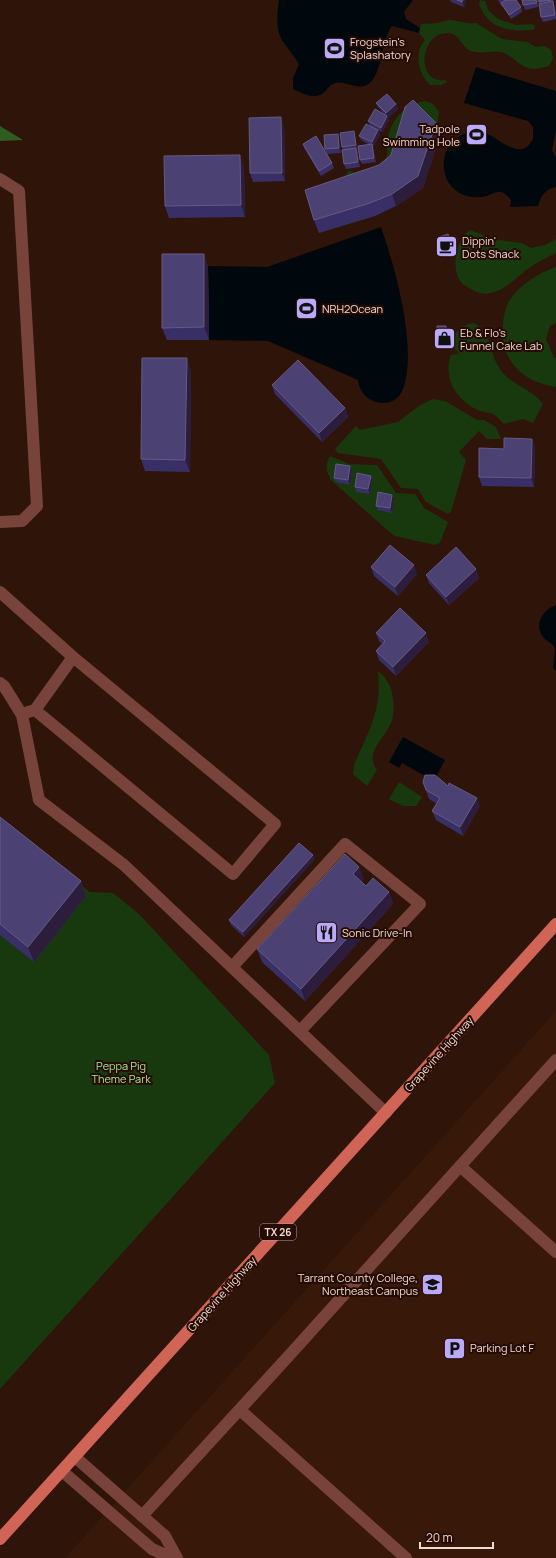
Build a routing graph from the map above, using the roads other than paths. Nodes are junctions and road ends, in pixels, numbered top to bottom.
1 (0, 179) edge
2 (0, 522) edge
3 (0, 592) edge
4 (73, 656) junction
5 (0, 683) edge
6 (34, 710) junction
7 (22, 715) junction
8 (556, 924) edge
9 (232, 967) junction
10 (300, 1031) junction
11 (556, 1060) edge
12 (386, 1113) junction
13 (460, 1166) junction
14 (556, 1252) edge
15 (240, 1410) junction
16 (75, 1457) junction
17 (62, 1471) junction
18 (142, 1516) junction
19 (0, 1539) edge
20 (172, 1558) edge
21 (177, 1558) edge
22 (406, 1558) edge

1 - 2 street
3 - 4 street
4 - 6 street
4 - 6 street
5 - 7 street
6 - 7 street
7 - 9 street
8 - 12 main road, Grapevine Highway / TX 26
9 - 10 street
9 - 10 street
10 - 12 street
11 - 13 street
12 - 16 main road, Grapevine Highway / TX 26
13 - 14 street
13 - 15 street
15 - 18 street
15 - 22 street
16 - 17 main road, Grapevine Highway / TX 26
16 - 18 street
17 - 19 main road, Grapevine Highway / TX 26
17 - 20 street
18 - 21 street

